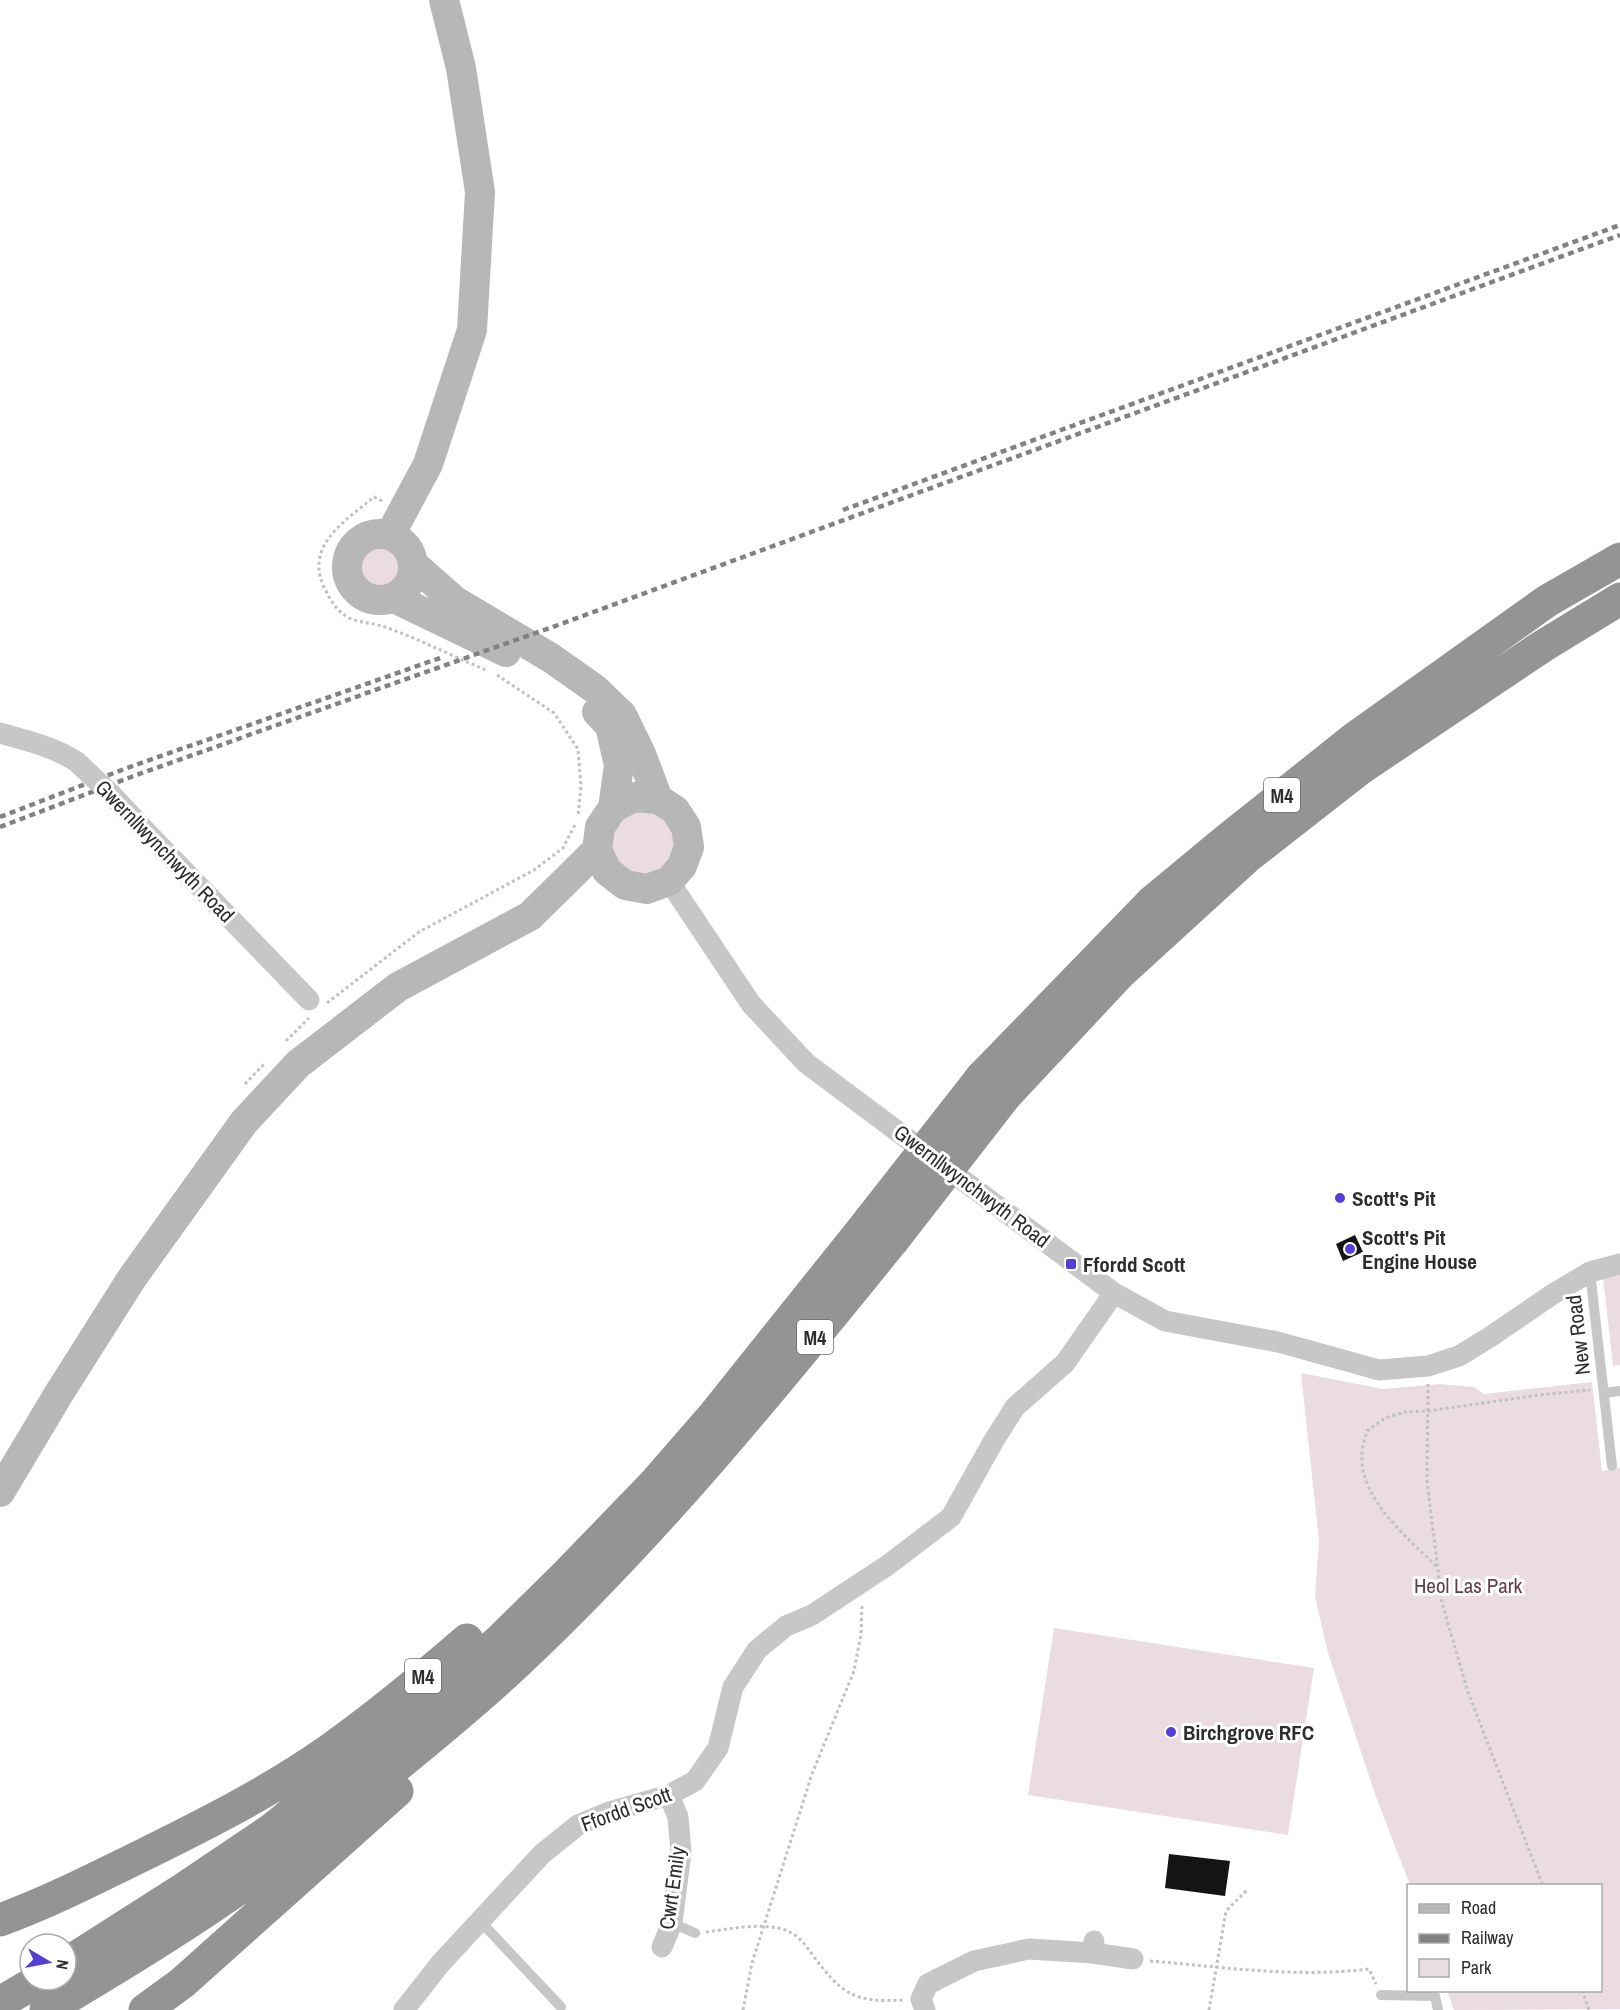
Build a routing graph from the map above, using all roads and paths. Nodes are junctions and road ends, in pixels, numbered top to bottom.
1 (444, 0) edge
2 (396, 523) junction
3 (1620, 559) edge
4 (413, 564) junction
5 (394, 598) junction
6 (1620, 599) edge
7 (0, 733) edge
8 (658, 799) junction
9 (613, 808) junction
10 (597, 850) junction
11 (669, 881) junction
12 (309, 1000) joint
13 (993, 1087) junction
14 (881, 1230) junction
15 (1620, 1264) edge
16 (1590, 1272) junction
17 (1114, 1293) junction
18 (777, 1336) junction
19 (1428, 1366) junction
20 (1620, 1390) edge
21 (1604, 1391) junction
22 (1428, 1412) junction
23 (1612, 1466) dead end
24 (0, 1492) edge
25 (1437, 1567) junction
26 (858, 1595) junction
27 (519, 1661) junction
28 (669, 1796) junction
29 (1542, 1884) edge
30 (1248, 1889) dead end
31 (0, 1920) edge
32 (480, 1921) junction
33 (672, 1923) junction
34 (764, 1926) junction
35 (695, 1933) joint
36 (662, 1947) dead end
37 (78, 1956) edge
38 (1133, 1959) joint
39 (1215, 1966) junction
40 (19, 1992) edge
41 (1583, 1992) edge
42 (1381, 1995) joint
43 (0, 2003) edge
44 (923, 2004) edge
45 (561, 2007) dead end
46 (46, 2010) edge
47 (145, 2010) edge
48 (404, 2010) edge
49 (743, 2010) edge
50 (1209, 2010) edge
51 (1438, 2010) edge
52 (1589, 2010) edge

1 - 2 main road
2 - 4 main road
2 - 5 main road
2 - 12 path
3 - 13 highway, M4
4 - 5 main road
4 - 8 main road
5 - 9 main road
6 - 13 highway, M4
7 - 12 street, Gwernllwynchwyth Road, bridge
8 - 9 main road
8 - 11 main road
9 - 10 main road
10 - 11 main road
10 - 24 main road
11 - 17 street, Gwernllwynchwyth Road
13 - 14 highway, M4, bridge
14 - 18 highway, M4
14 - 27 highway, M4
15 - 16 street, Gwernllwynchwyth Road
16 - 19 street, Gwernllwynchwyth Road
16 - 21 lane, New Road
17 - 19 street, Gwernllwynchwyth Road
17 - 26 street, Ffordd Scott
18 - 31 highway, M4
18 - 37 highway, M4
19 - 22 path
20 - 21 lane, New Road
21 - 22 path
21 - 23 lane, New Road
22 - 25 path
22 - 25 path
25 - 29 path
26 - 28 street, Ffordd Scott
26 - 34 path
27 - 46 highway, M4
27 - 47 highway, M4
28 - 32 street, Ffordd Scott
28 - 33 street, Cwrt Emily
30 - 39 path
32 - 45 lane
32 - 48 street, Ffordd Scott
33 - 35 lane
33 - 36 street, Cwrt Emily
34 - 35 path
34 - 44 path
34 - 49 path
38 - 39 path
38 - 44 street
39 - 42 path
39 - 50 path
40 - 43 highway
41 - 52 path
42 - 51 lane

